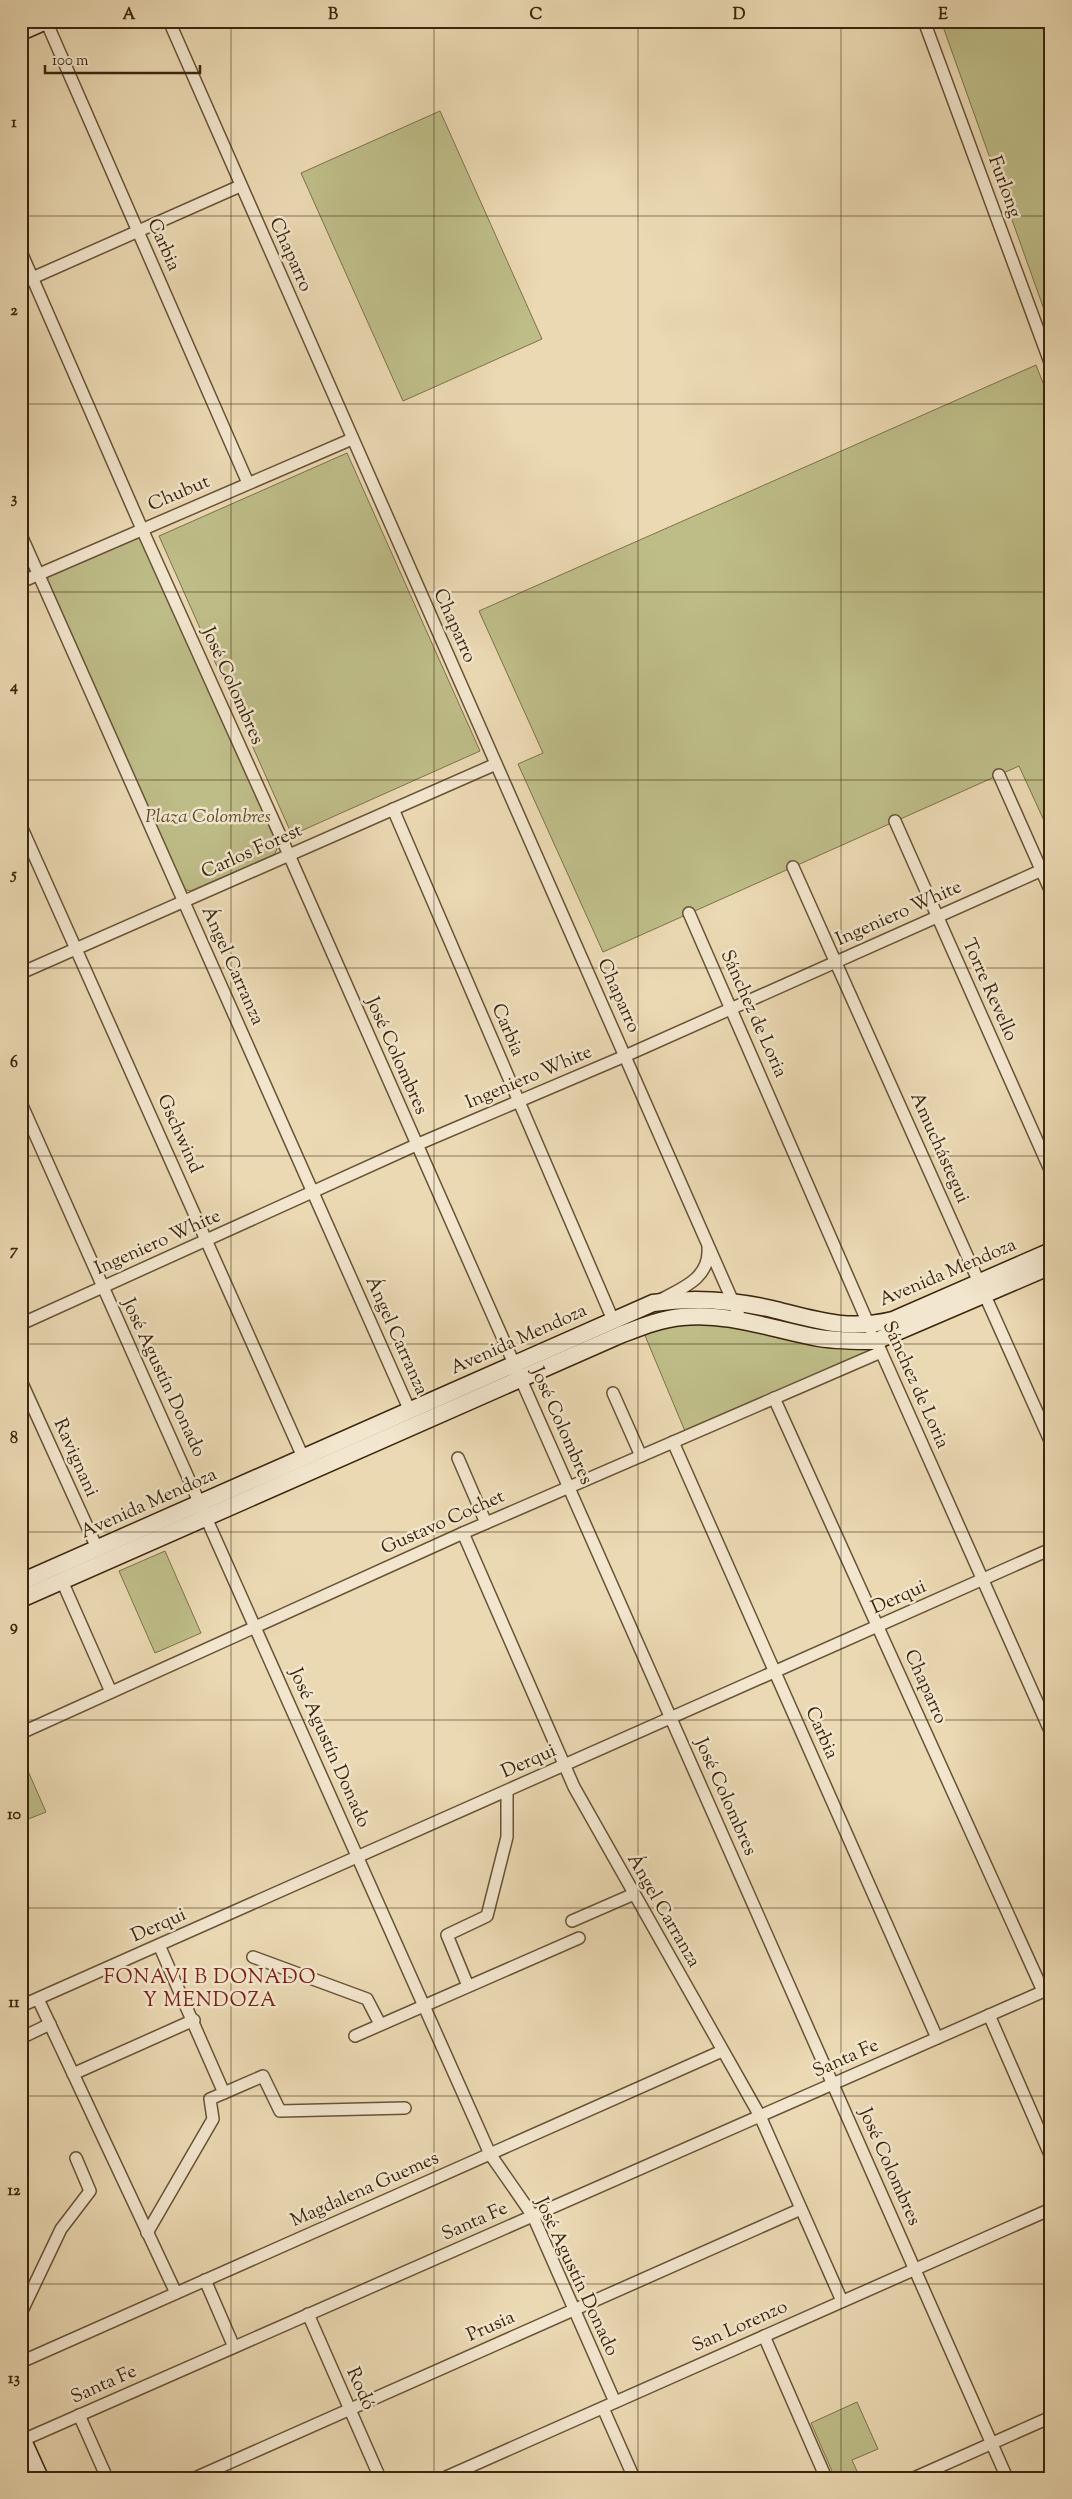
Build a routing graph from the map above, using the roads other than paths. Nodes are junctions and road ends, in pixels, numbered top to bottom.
1 (46, 21) edge
2 (169, 21) edge
3 (924, 21) edge
4 (21, 32) edge
5 (240, 186) junction
6 (138, 232) junction
7 (21, 252) edge
8 (33, 278) junction
9 (21, 283) edge
10 (1051, 365) edge
11 (352, 439) junction
12 (248, 483) junction
13 (142, 529) junction
14 (21, 535) edge
15 (39, 575) junction
16 (21, 582) edge
17 (496, 764) junction
18 (999, 775) dead end
19 (393, 809) junction
20 (895, 821) dead end
21 (21, 826) edge
22 (289, 855) junction
23 (793, 867) dead end
24 (1046, 868) edge
25 (1051, 892) edge
26 (184, 901) junction
27 (689, 913) dead end
28 (938, 916) junction
29 (77, 948) junction
30 (836, 962) junction
31 (21, 973) edge
32 (731, 1008) junction
33 (625, 1056) junction
34 (519, 1102) junction
35 (21, 1103) edge
36 (416, 1145) junction
37 (1051, 1172) edge
38 (313, 1193) junction
39 (206, 1240) junction
40 (708, 1244) junction
41 (1051, 1251) edge
42 (1051, 1266) edge
43 (102, 1287) junction
44 (983, 1288) junction
45 (734, 1303) junction
46 (653, 1304) junction
47 (613, 1320) junction
48 (742, 1320) junction
49 (21, 1324) edge
50 (876, 1339) junction
51 (518, 1372) junction
52 (21, 1381) edge
53 (613, 1394) dead end
54 (774, 1398) junction
55 (410, 1411) junction
56 (673, 1442) junction
57 (1051, 1443) edge
58 (641, 1456) junction
59 (303, 1458) junction
60 (458, 1458) dead end
61 (568, 1487) junction
62 (204, 1510) junction
63 (486, 1523) junction
64 (463, 1533) junction
65 (97, 1548) junction
66 (1051, 1550) edge
67 (982, 1580) junction
68 (21, 1582) edge
69 (62, 1582) junction
70 (21, 1600) edge
71 (878, 1626) junction
72 (256, 1627) junction
73 (775, 1672) junction
74 (111, 1692) junction
75 (671, 1718) junction
76 (21, 1733) edge
77 (1051, 1733) edge
78 (565, 1765) junction
79 (507, 1791) junction
80 (358, 1857) junction
81 (634, 1894) junction
82 (572, 1921) dead end
83 (579, 1938) dead end
84 (159, 1945) junction
85 (253, 1957) dead end
86 (468, 1986) junction
87 (1047, 1990) edge
88 (38, 1999) junction
89 (424, 2005) junction
90 (21, 2006) edge
91 (989, 2015) junction
92 (194, 2020) junction
93 (50, 2024) junction
94 (380, 2024) junction
95 (354, 2036) dead end
96 (21, 2038) edge
97 (937, 2038) junction
98 (722, 2050) junction
99 (73, 2074) junction
100 (833, 2084) junction
101 (224, 2093) junction
102 (405, 2108) dead end
103 (760, 2116) junction
104 (490, 2154) junction
105 (1051, 2156) edge
106 (76, 2158) dead end
107 (801, 2209) junction
108 (1051, 2209) edge
109 (533, 2216) junction
110 (148, 2233) junction
111 (915, 2269) junction
112 (205, 2280) junction
113 (176, 2293) junction
114 (842, 2302) junction
115 (574, 2309) junction
116 (21, 2313) edge
117 (308, 2314) junction
118 (764, 2336) junction
119 (234, 2347) junction
120 (21, 2362) edge
121 (615, 2402) junction
122 (603, 2408) junction
123 (349, 2409) junction
124 (79, 2415) junction
125 (1051, 2417) edge
126 (22, 2438) edge
127 (992, 2443) junction
128 (40, 2478) edge
129 (107, 2478) edge
130 (195, 2478) edge
131 (380, 2478) edge
132 (444, 2478) edge
133 (634, 2478) edge
134 (826, 2478) edge
135 (914, 2478) edge
136 (1007, 2478) edge

1 - 4 main road
1 - 6 street, Carbia
2 - 5 street, Chaparro
3 - 10 street, Furlong
5 - 6 street
5 - 11 street, Chaparro
6 - 8 street
6 - 12 street, Carbia
7 - 8 street, José Colombres
8 - 9 street
8 - 13 street, José Colombres
11 - 12 street, Chubut
11 - 17 street, Chaparro
12 - 13 street, Chubut
13 - 15 street, Chubut
13 - 22 street, José Colombres
14 - 15 street, Ángel Carranza
15 - 16 street, Chubut
15 - 26 street, Ángel Carranza
17 - 19 street, Carlos Forest
17 - 33 street, Chaparro
18 - 24 street
19 - 22 street, Carlos Forest
19 - 34 street, Carbia
20 - 28 street, Torre Revello
21 - 29 street, Gschwind
22 - 26 street, Carlos Forest
22 - 36 street, José Colombres
23 - 30 street, Amuchástegui
24 - 25 street
24 - 28 street, Ingeniero White
26 - 29 street, Carlos Forest
26 - 38 street, Ángel Carranza
27 - 32 street, Sánchez de Loria
28 - 30 street, Ingeniero White
28 - 37 street, Torre Revello
29 - 31 street, Carlos Forest
29 - 39 street, Gschwind
30 - 32 street, Ingeniero White
30 - 44 street, Amuchástegui
32 - 33 street, Ingeniero White
32 - 50 street, Sánchez de Loria
33 - 34 street, Ingeniero White
33 - 40 street, Chaparro
34 - 36 street, Ingeniero White
34 - 47 street, Carbia
35 - 43 street, José Agustín Donado
36 - 38 street, Ingeniero White
36 - 51 street, José Colombres
38 - 39 street, Ingeniero White
38 - 55 street, Ángel Carranza
39 - 43 street, Ingeniero White
39 - 59 street, Gschwind
40 - 45 street, Chaparro
40 - 46 street
41 - 44 main road, Avenida Mendoza
42 - 44 main road, Avenida Mendoza
43 - 49 street, Ingeniero White
43 - 62 street, José Agustín Donado
44 - 50 main road, Avenida Mendoza
44 - 57 street, Amuchástegui
45 - 46 main road, Avenida Mendoza
45 - 48 street, Chaparro
45 - 50 main road, Avenida Mendoza
46 - 47 main road, Avenida Mendoza
47 - 51 main road, Avenida Mendoza
48 - 50 main road, Avenida Mendoza
48 - 51 main road, Avenida Mendoza
50 - 54 street, Gustavo Cochet
50 - 67 street, Sánchez de Loria
51 - 55 main road, Avenida Mendoza
51 - 61 street, José Colombres
51 - 62 main road, Avenida Mendoza
52 - 65 street, Ravignani
53 - 58 street
54 - 56 street, Gustavo Cochet
54 - 71 street, Chaparro
55 - 59 main road, Avenida Mendoza
56 - 58 street, Gustavo Cochet
56 - 73 street, Carbia
58 - 61 street, Gustavo Cochet
59 - 62 main road, Avenida Mendoza
60 - 63 street
61 - 63 street, Gustavo Cochet
61 - 75 street, José Colombres
62 - 65 main road, Avenida Mendoza
62 - 69 main road, Avenida Mendoza
62 - 72 street, José Agustín Donado
63 - 64 street, Gustavo Cochet
64 - 72 street, Gustavo Cochet
64 - 78 street, Ángel Carranza
65 - 68 main road, Avenida Mendoza
66 - 67 street, Derqui
67 - 71 street, Derqui
67 - 77 street, Sánchez de Loria
69 - 70 main road, Avenida Mendoza
69 - 74 street
71 - 73 street, Derqui
71 - 87 street, Chaparro
72 - 74 street, Gustavo Cochet
72 - 80 street, José Agustín Donado
73 - 75 street, Derqui
73 - 97 street, Carbia
74 - 76 street, Gustavo Cochet
75 - 78 street, Derqui
75 - 100 street, José Colombres
78 - 79 street, Derqui
78 - 81 street, Ángel Carranza
79 - 80 street, Derqui
79 - 86 street
80 - 84 street, Derqui
80 - 89 street, José Agustín Donado
81 - 82 street
81 - 98 street, Ángel Carranza
83 - 86 street
84 - 88 street, Derqui
84 - 92 street
85 - 94 street
86 - 89 street
87 - 91 street, Santa Fe
88 - 90 street, Derqui
88 - 93 street
89 - 94 street
89 - 104 street, José Agustín Donado
91 - 97 street, Santa Fe
91 - 105 street
92 - 99 street
92 - 101 street
93 - 96 street
93 - 99 street
94 - 95 street
97 - 100 street, Santa Fe
98 - 103 street, Ángel Carranza
98 - 104 street, Magdalena Guemes
99 - 110 street
100 - 103 street, Santa Fe
100 - 111 street, José Colombres
101 - 102 street
101 - 110 street
103 - 107 street, Ángel Carranza
103 - 109 street, Santa Fe
104 - 109 street, José Agustín Donado
104 - 112 street, Magdalena Guemes
106 - 116 street
107 - 114 street, Ángel Carranza
107 - 115 street, Prusia
108 - 111 street, San Lorenzo
109 - 115 street, José Agustín Donado
109 - 117 street, Santa Fe
110 - 113 street
111 - 114 street, San Lorenzo
111 - 127 street, José Colombres
112 - 113 street, Magdalena Guemes
112 - 119 street
113 - 120 street, Magdalena Guemes
114 - 118 street, San Lorenzo
115 - 121 street, José Agustín Donado
115 - 123 street, Prusia
117 - 119 street, Santa Fe
117 - 123 street, Rodó
118 - 121 street, San Lorenzo
118 - 134 street
119 - 124 street, Santa Fe
121 - 122 street, San Lorenzo
122 - 132 street, San Lorenzo
122 - 133 street
123 - 130 street, Prusia
123 - 131 street, Rodó
124 - 126 street, Santa Fe
124 - 129 street
125 - 127 street
126 - 128 main road
127 - 135 street
127 - 136 street, José Colombres

